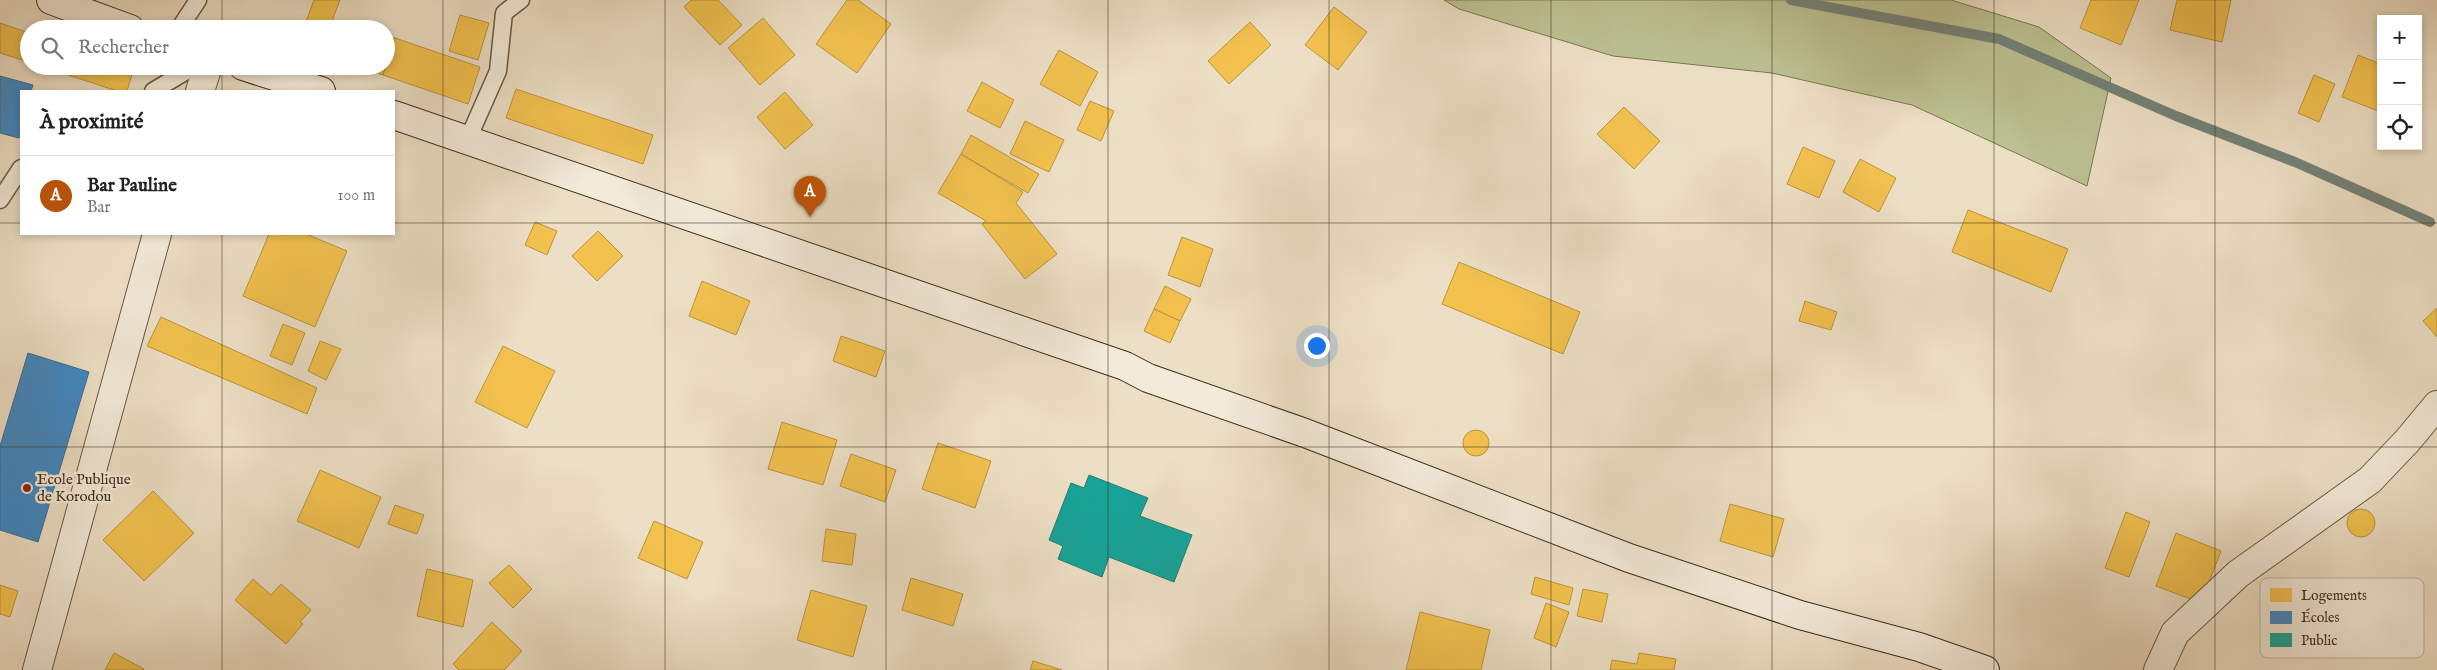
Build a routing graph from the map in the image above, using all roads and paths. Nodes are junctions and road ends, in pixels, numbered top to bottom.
1 (52, 0) edge
2 (198, 0) edge
3 (522, 0) edge
4 (106, 20) edge
5 (185, 20) edge
6 (180, 75) edge
7 (205, 75) edge
8 (271, 75) edge
9 (155, 90) edge
10 (200, 90) edge
11 (318, 90) edge
12 (395, 115) edge
13 (468, 139) junction
14 (20, 170) edge
15 (0, 200) edge
16 (157, 235) edge
17 (2437, 405) edge
18 (37, 670) edge
19 (1985, 670) edge
20 (2158, 670) edge

1 - 4 street
2 - 5 lane
3 - 13 lane
6 - 9 lane
7 - 10 street
8 - 11 street
12 - 13 street
13 - 19 street
14 - 15 lane
16 - 18 street
17 - 20 street

